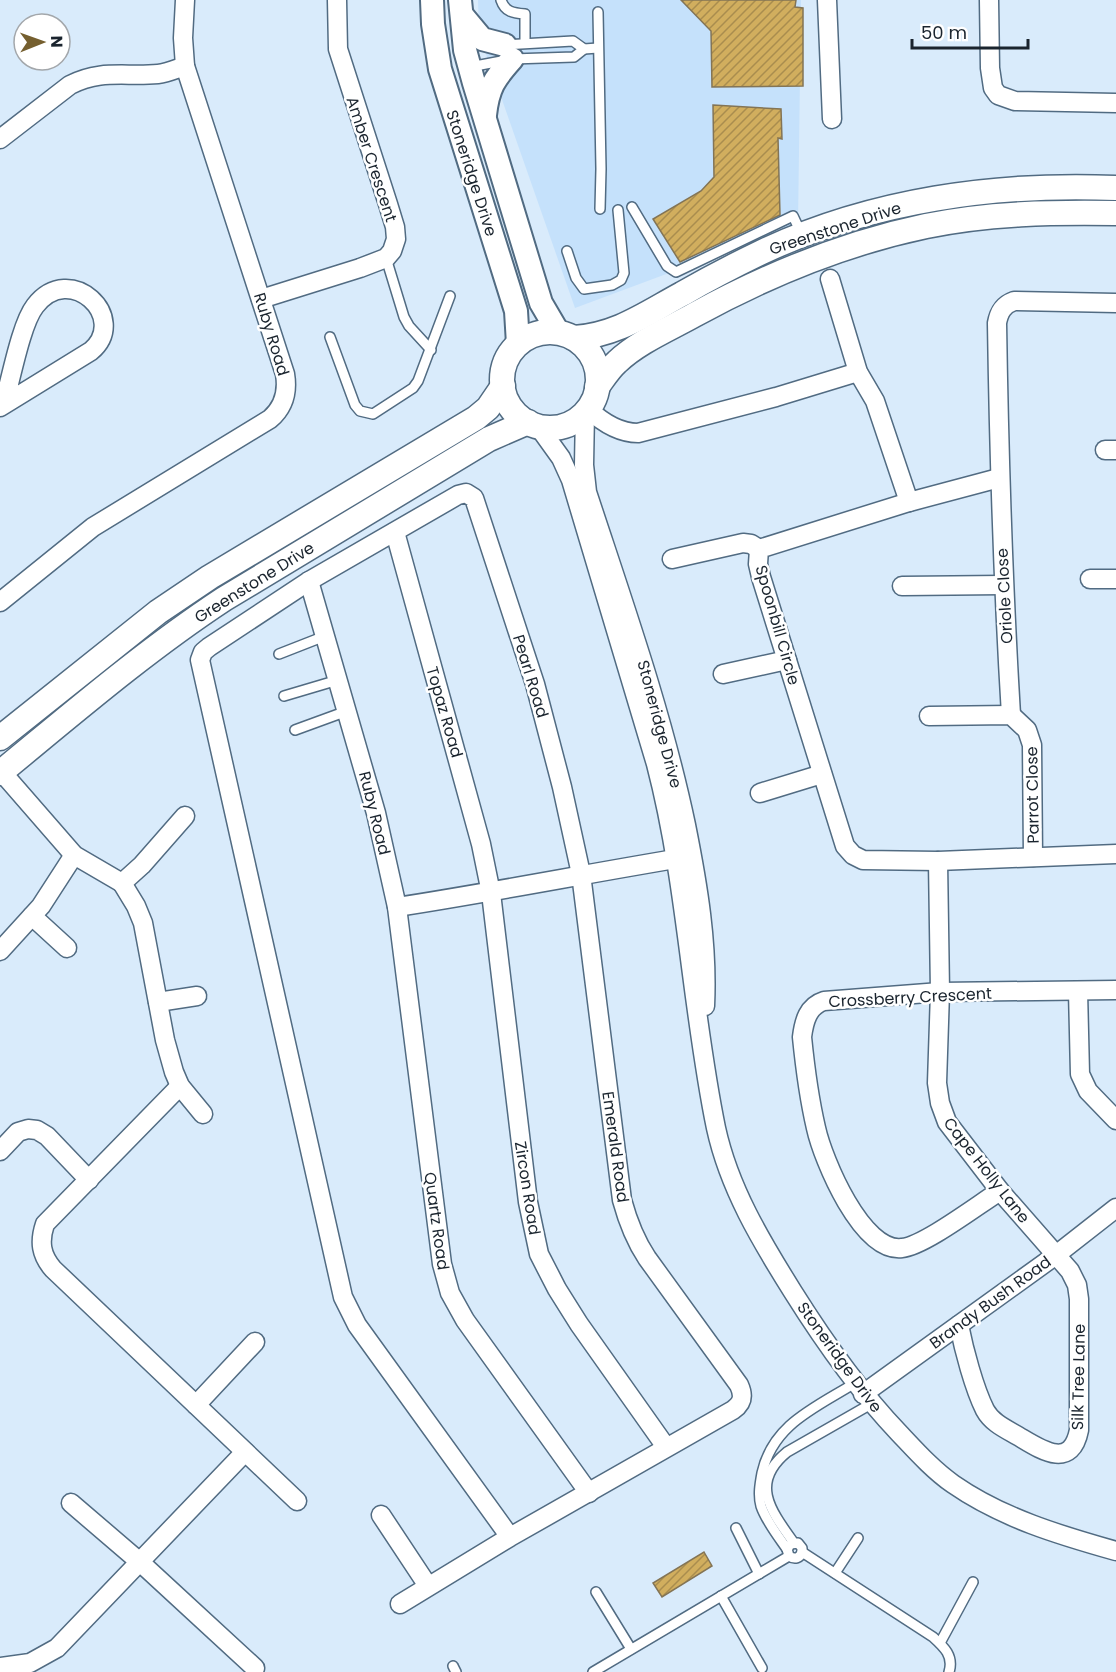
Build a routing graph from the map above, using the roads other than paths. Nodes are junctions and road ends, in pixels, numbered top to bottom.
1 (185, 0) edge
2 (338, 0) edge
3 (432, 0) edge
4 (501, 0) edge
5 (827, 0) edge
6 (989, 0) edge
7 (461, 7) edge
8 (598, 12) dead end
9 (598, 48) junction
10 (514, 49) junction
11 (584, 49) junction
12 (473, 53) junction
13 (185, 66) junction
14 (1116, 103) edge
15 (485, 118) junction
16 (832, 118) dead end
17 (0, 139) edge
18 (472, 175) junction
19 (1116, 188) edge
20 (632, 207) dead end
21 (600, 209) dead end
22 (618, 210) dead end
23 (1116, 213) edge
24 (798, 226) junction
25 (567, 251) dead end
26 (386, 258) junction
27 (830, 279) dead end
28 (450, 297) dead end
29 (261, 299) junction
30 (1116, 303) edge
31 (566, 335) junction
32 (330, 337) dead end
33 (518, 344) junction
34 (431, 350) junction
35 (858, 372) junction
36 (503, 386) junction
37 (590, 403) junction
38 (2, 405) edge
39 (533, 424) junction
40 (999, 478) junction
41 (909, 502) junction
42 (395, 532) junction
43 (759, 549) junction
44 (672, 559) dead end
45 (1090, 579) dead end
46 (1116, 579) edge
47 (309, 581) junction
48 (1003, 585) junction
49 (902, 586) dead end
50 (0, 602) edge
51 (325, 636) junction
52 (279, 654) dead end
53 (787, 660) junction
54 (723, 674) dead end
55 (338, 680) junction
56 (284, 696) dead end
57 (347, 711) junction
58 (1011, 715) junction
59 (930, 716) dead end
60 (295, 730) dead end
61 (0, 738) edge
62 (0, 771) edge
63 (822, 774) junction
64 (760, 793) dead end
65 (185, 816) dead end
66 (1116, 854) edge
67 (74, 855) junction
68 (684, 857) junction
69 (1033, 857) junction
70 (938, 861) junction
71 (580, 874) junction
72 (122, 883) junction
73 (491, 893) junction
74 (397, 907) junction
75 (32, 916) junction
76 (67, 948) dead end
77 (0, 951) edge
78 (1116, 990) edge
79 (1078, 991) junction
80 (940, 992) junction
81 (197, 996) dead end
82 (158, 1002) junction
83 (180, 1086) junction
84 (203, 1114) dead end
85 (1116, 1120) edge
86 (0, 1151) edge
87 (89, 1180) junction
88 (1000, 1191) junction
89 (1116, 1208) edge
90 (1056, 1255) junction
91 (951, 1331) junction
92 (255, 1342) dead end
93 (863, 1394) junction
94 (196, 1405) junction
95 (666, 1447) junction
96 (245, 1452) junction
97 (589, 1492) junction
98 (297, 1501) dead end
99 (71, 1503) dead end
100 (381, 1515) dead end
101 (736, 1528) dead end
102 (510, 1537) junction
103 (858, 1538) dead end
104 (790, 1549) junction
105 (1116, 1551) edge
106 (802, 1552) junction
107 (141, 1563) junction
108 (835, 1573) junction
109 (759, 1574) junction
110 (973, 1582) dead end
111 (428, 1586) junction
112 (596, 1592) dead end
113 (721, 1596) junction
114 (400, 1604) dead end
115 (940, 1643) junction
116 (631, 1648) junction
117 (0, 1667) edge
118 (34, 1667) edge
119 (255, 1668) dead end
120 (762, 1668) dead end
121 (593, 1672) edge
122 (949, 1672) edge

1 - 13 street, Ruby Road
2 - 26 street, Amber Crescent
3 - 18 street, Stoneridge Drive
4 - 10 lane
5 - 16 street
6 - 14 street
7 - 10 street
7 - 12 street, Stoneridge Drive
8 - 9 lane
9 - 11 lane
9 - 21 lane
10 - 11 lane
10 - 11 lane
10 - 12 lane
10 - 12 lane
10 - 15 street
12 - 15 street, Stoneridge Drive
12 - 18 street
13 - 17 street
13 - 29 street, Ruby Road
15 - 31 street, Stoneridge Drive
18 - 33 street, Stoneridge Drive
19 - 24 main road, Greenstone Drive
20 - 24 lane
22 - 25 lane
23 - 37 main road, Greenstone Drive
24 - 31 main road, Greenstone Drive
26 - 29 street
26 - 34 lane
27 - 35 street
28 - 34 lane
29 - 50 street, Ruby Road
30 - 40 street
31 - 33 main road
31 - 37 main road
32 - 34 lane
33 - 36 main road
35 - 37 street
35 - 41 street
36 - 39 main road
36 - 61 main road, Greenstone Drive
37 - 39 main road
37 - 68 street, Stoneridge Drive
38 - 38 street
39 - 62 main road, Greenstone Drive
39 - 68 street, Stoneridge Drive
40 - 41 street, Spoonbill Circle
40 - 48 street, Oriole Close
41 - 43 street, Spoonbill Circle
42 - 47 street
42 - 71 street, Pearl Road
42 - 73 street, Topaz Road
43 - 44 street
43 - 53 street, Spoonbill Circle
45 - 46 street
47 - 51 street, Ruby Road
47 - 102 street
48 - 49 street
48 - 58 street, Oriole Close
51 - 52 lane
51 - 55 street, Ruby Road
53 - 54 street
53 - 63 street, Spoonbill Circle
55 - 56 lane
55 - 57 street, Ruby Road
57 - 60 lane
57 - 74 street, Ruby Road
58 - 59 street
58 - 69 street, Parrot Close
62 - 67 street
63 - 64 street
63 - 70 street, Spoonbill Circle
65 - 72 street
66 - 69 street, Spoonbill Circle
67 - 72 street
67 - 75 street
68 - 71 street
68 - 93 street, Stoneridge Drive
69 - 70 street, Spoonbill Circle
70 - 80 street, Cape Holly Lane
71 - 73 street
71 - 95 street, Emerald Road
72 - 82 street
73 - 74 street
73 - 95 street, Zircon Road
74 - 97 street, Quartz Road
75 - 76 street
75 - 77 street
78 - 79 street, Crossberry Crescent
79 - 80 street, Crossberry Crescent
79 - 85 street
80 - 88 street, Cape Holly Lane
80 - 88 street, Crossberry Crescent
81 - 82 street
82 - 83 street
83 - 84 street
83 - 87 street
86 - 87 street
87 - 94 street
88 - 90 street, Cape Holly Lane
89 - 90 street, Brandy Bush Road
90 - 91 street, Brandy Bush Road
90 - 91 street, Silk Tree Lane
91 - 93 street, Brandy Bush Road
92 - 94 street
93 - 104 lane
93 - 104 lane
93 - 105 street, Stoneridge Drive
94 - 96 street
95 - 97 street
96 - 98 street
96 - 107 street
97 - 102 street
99 - 107 street
100 - 111 street
101 - 109 lane
102 - 111 street
103 - 108 lane
104 - 106 lane
104 - 106 lane
104 - 109 lane
106 - 108 lane
107 - 118 street
107 - 119 street
108 - 115 lane
109 - 113 lane
110 - 115 lane
111 - 114 street
112 - 116 lane
113 - 116 lane
113 - 120 lane
115 - 122 lane
116 - 121 lane
117 - 118 street

